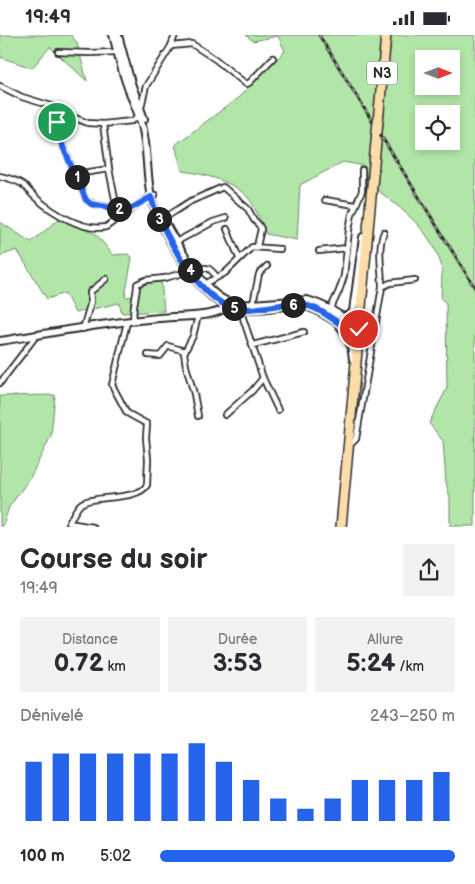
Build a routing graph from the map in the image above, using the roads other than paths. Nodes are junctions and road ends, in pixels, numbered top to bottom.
1 (113, 35) edge
2 (118, 35) edge
3 (175, 35) edge
4 (386, 35) edge
5 (171, 46) junction
6 (58, 52) dead end
7 (117, 52) junction
8 (273, 58) dead end
9 (0, 86) edge
10 (60, 113) junction
11 (140, 113) junction
12 (103, 124) junction
13 (109, 169) junction
14 (362, 170) dead end
15 (373, 174) junction
16 (76, 175) junction
17 (0, 176) edge
18 (153, 196) junction
19 (325, 200) dead end
20 (355, 205) junction
21 (117, 209) junction
22 (130, 209) junction
23 (226, 218) dead end
24 (163, 219) junction
25 (228, 229) dead end
26 (384, 232) dead end
27 (176, 242) junction
28 (257, 247) junction
29 (346, 248) junction
30 (280, 249) dead end
31 (319, 251) dead end
32 (239, 258) junction
33 (267, 266) dead end
34 (192, 270) junction
35 (216, 277) junction
36 (106, 279) dead end
37 (415, 280) dead end
38 (204, 284) junction
39 (382, 287) junction
40 (253, 304) junction
41 (235, 306) junction
42 (330, 310) junction
43 (198, 315) junction
44 (339, 320) junction
45 (130, 322) junction
46 (83, 329) junction
47 (359, 329) junction
48 (304, 332) dead end
49 (36, 336) junction
50 (0, 341) edge
51 (253, 345) junction
52 (185, 351) junction
53 (148, 355) dead end
54 (264, 378) junction
55 (0, 383) edge
56 (353, 392) junction
57 (278, 410) dead end
58 (226, 415) dead end
59 (198, 416) dead end
60 (348, 447) junction
61 (93, 527) edge
62 (341, 527) edge

1 - 7 street
2 - 11 street
3 - 5 street
4 - 15 highway, N3, bridge
5 - 8 street
5 - 11 street
6 - 7 street
7 - 11 street
9 - 10 street
10 - 12 street
10 - 16 street
11 - 12 street
11 - 18 street
12 - 13 street
13 - 16 street
13 - 21 street
14 - 20 street
15 - 44 street
15 - 47 highway, N3
16 - 21 street
17 - 22 street
18 - 22 street
18 - 24 street
18 - 34 street
19 - 20 street
20 - 29 street
21 - 22 street
23 - 27 street
24 - 27 street
24 - 28 street
25 - 32 street
26 - 39 street
27 - 34 street
28 - 30 street
28 - 32 street
29 - 31 street
29 - 42 street
32 - 35 street
33 - 40 street
34 - 35 street
34 - 38 street
34 - 41 street
34 - 45 street
35 - 38 street
36 - 46 street
37 - 39 street
38 - 41 street
39 - 60 street
40 - 41 street
40 - 42 street
41 - 43 street
41 - 44 street
41 - 51 street
42 - 44 street
43 - 45 street
43 - 52 street
44 - 47 street
44 - 56 street
45 - 46 street
45 - 61 street
46 - 49 street
47 - 56 highway, N3
48 - 51 street
49 - 50 street
49 - 55 street
51 - 54 street
52 - 53 street
52 - 59 street
54 - 57 street
54 - 58 street
56 - 60 highway, N3
60 - 62 highway, N3

